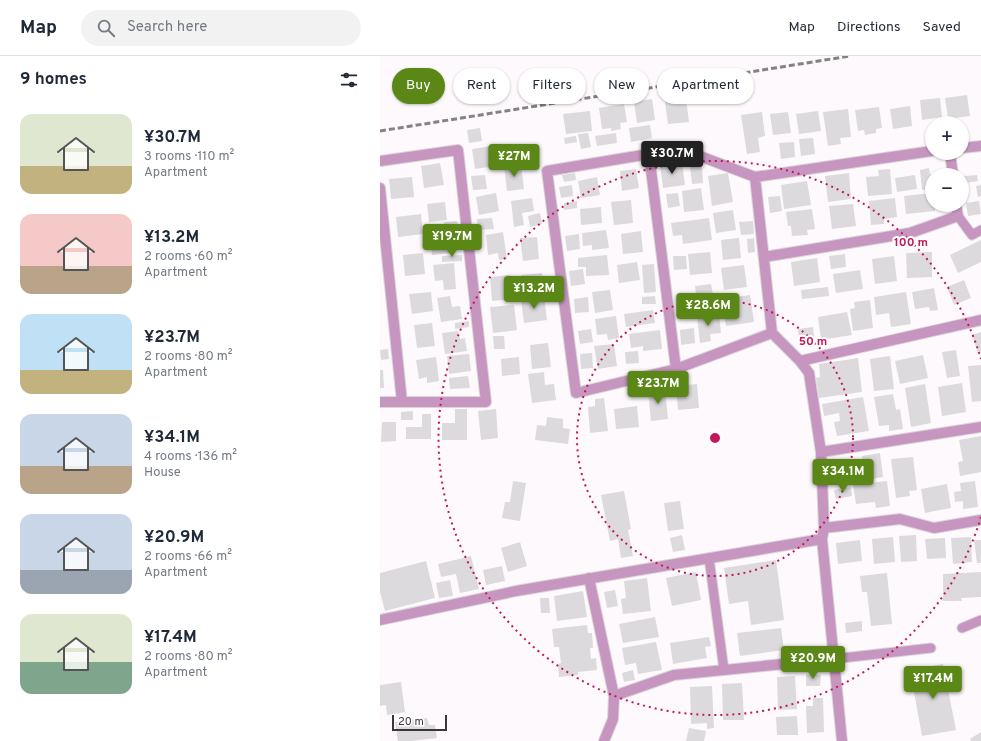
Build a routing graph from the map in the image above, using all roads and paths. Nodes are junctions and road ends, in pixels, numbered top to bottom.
1 (981, 146) edge
2 (969, 147) edge
3 (925, 152) edge
4 (649, 154) junction
5 (380, 161) edge
6 (755, 177) junction
7 (380, 188) edge
8 (957, 212) edge
9 (958, 216) junction
10 (981, 230) edge
11 (764, 257) junction
12 (981, 320) edge
13 (772, 333) junction
14 (800, 361) junction
15 (676, 369) junction
16 (380, 402) edge
17 (402, 402) junction
18 (981, 427) edge
19 (821, 452) junction
20 (981, 520) edge
21 (824, 528) junction
22 (822, 539) junction
23 (709, 558) junction
24 (589, 578) junction
25 (380, 620) edge
26 (981, 620) edge
27 (962, 628) dead end
28 (931, 648) dead end
29 (833, 660) junction
30 (724, 670) junction
31 (614, 696) junction
32 (604, 741) edge
33 (842, 741) edge

1 - 2 street
3 - 6 street
4 - 6 street
4 - 15 street
4 - 15 street
5 - 17 street
6 - 11 street
7 - 17 street
8 - 9 street
9 - 10 lane
9 - 11 street
11 - 13 street
12 - 14 street
13 - 14 street
13 - 15 street
14 - 19 street
16 - 17 street
18 - 19 street
19 - 21 street
20 - 21 street
21 - 22 street
22 - 23 street
22 - 29 street
23 - 24 street
23 - 30 lane
24 - 25 street
24 - 31 street
26 - 27 lane
28 - 29 lane
29 - 30 street
29 - 33 street
30 - 31 street
31 - 32 street

